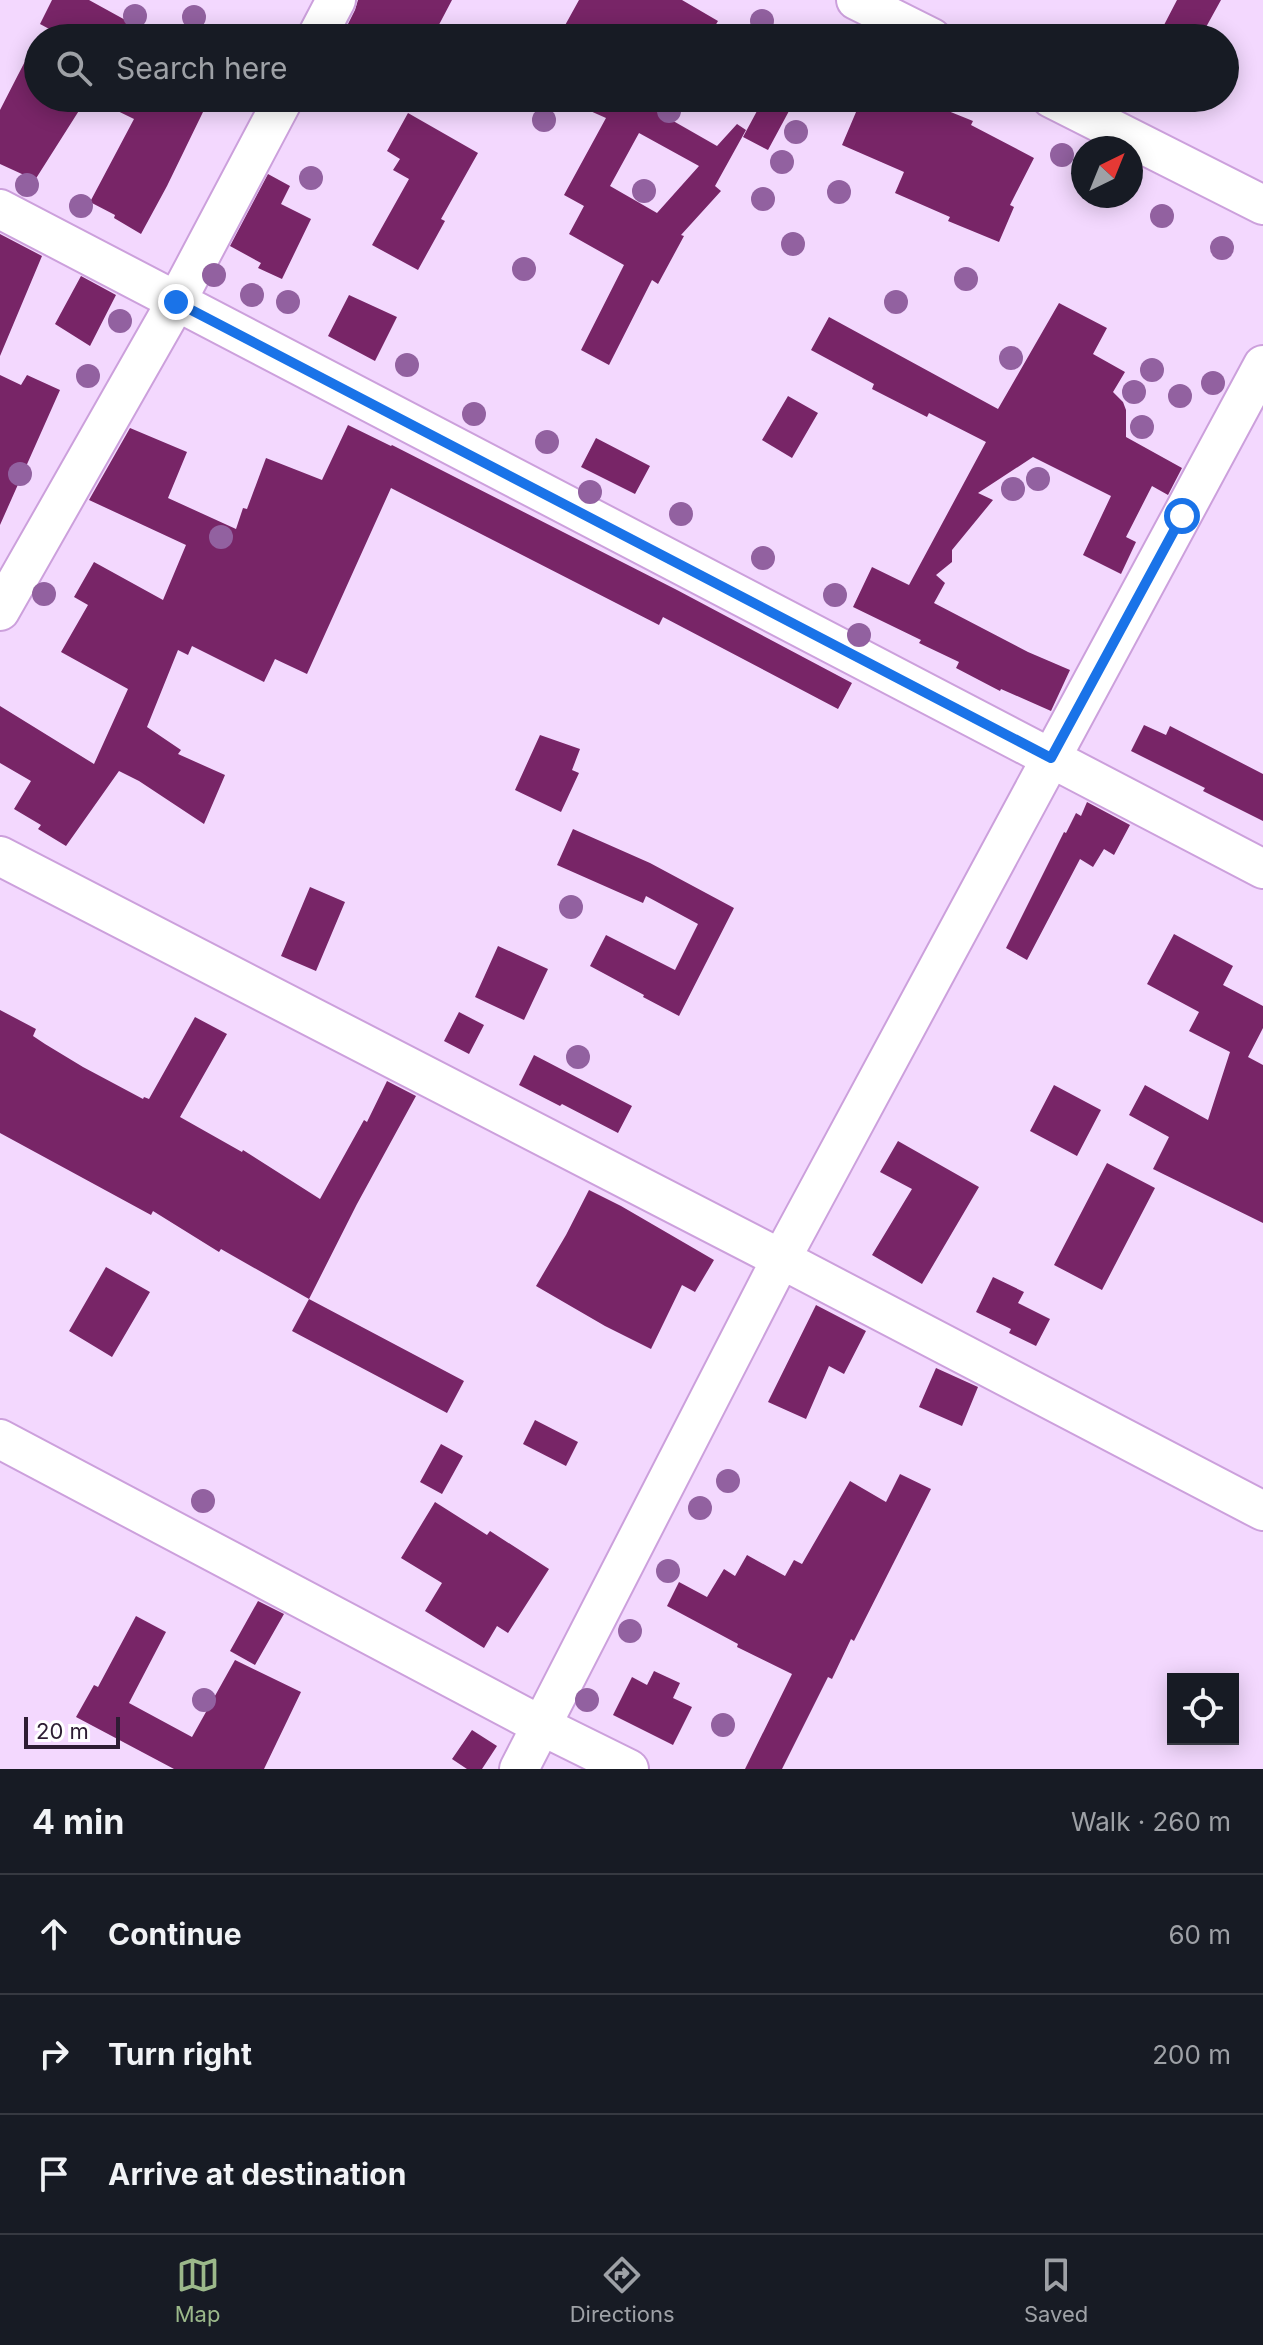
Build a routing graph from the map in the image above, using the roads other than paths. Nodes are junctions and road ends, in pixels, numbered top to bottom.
1 (336, 0) edge
2 (856, 0) edge
3 (323, 24) edge
4 (904, 24) edge
5 (277, 112) edge
6 (1079, 112) edge
7 (1263, 205) edge
8 (0, 209) edge
9 (176, 302) junction
10 (1263, 365) edge
11 (0, 611) edge
12 (1051, 758) junction
13 (0, 856) edge
14 (1263, 869) edge
15 (781, 1259) junction
16 (0, 1439) edge
17 (1263, 1511) edge
18 (542, 1726) junction
19 (519, 1769) edge
20 (629, 1769) edge

1 - 3 street
2 - 4 street
5 - 9 street
6 - 7 street
8 - 9 street
9 - 11 street
9 - 12 street
10 - 12 street
12 - 14 street
12 - 15 street
13 - 15 street
15 - 17 street
15 - 18 street
16 - 18 street
18 - 19 street
18 - 20 street

